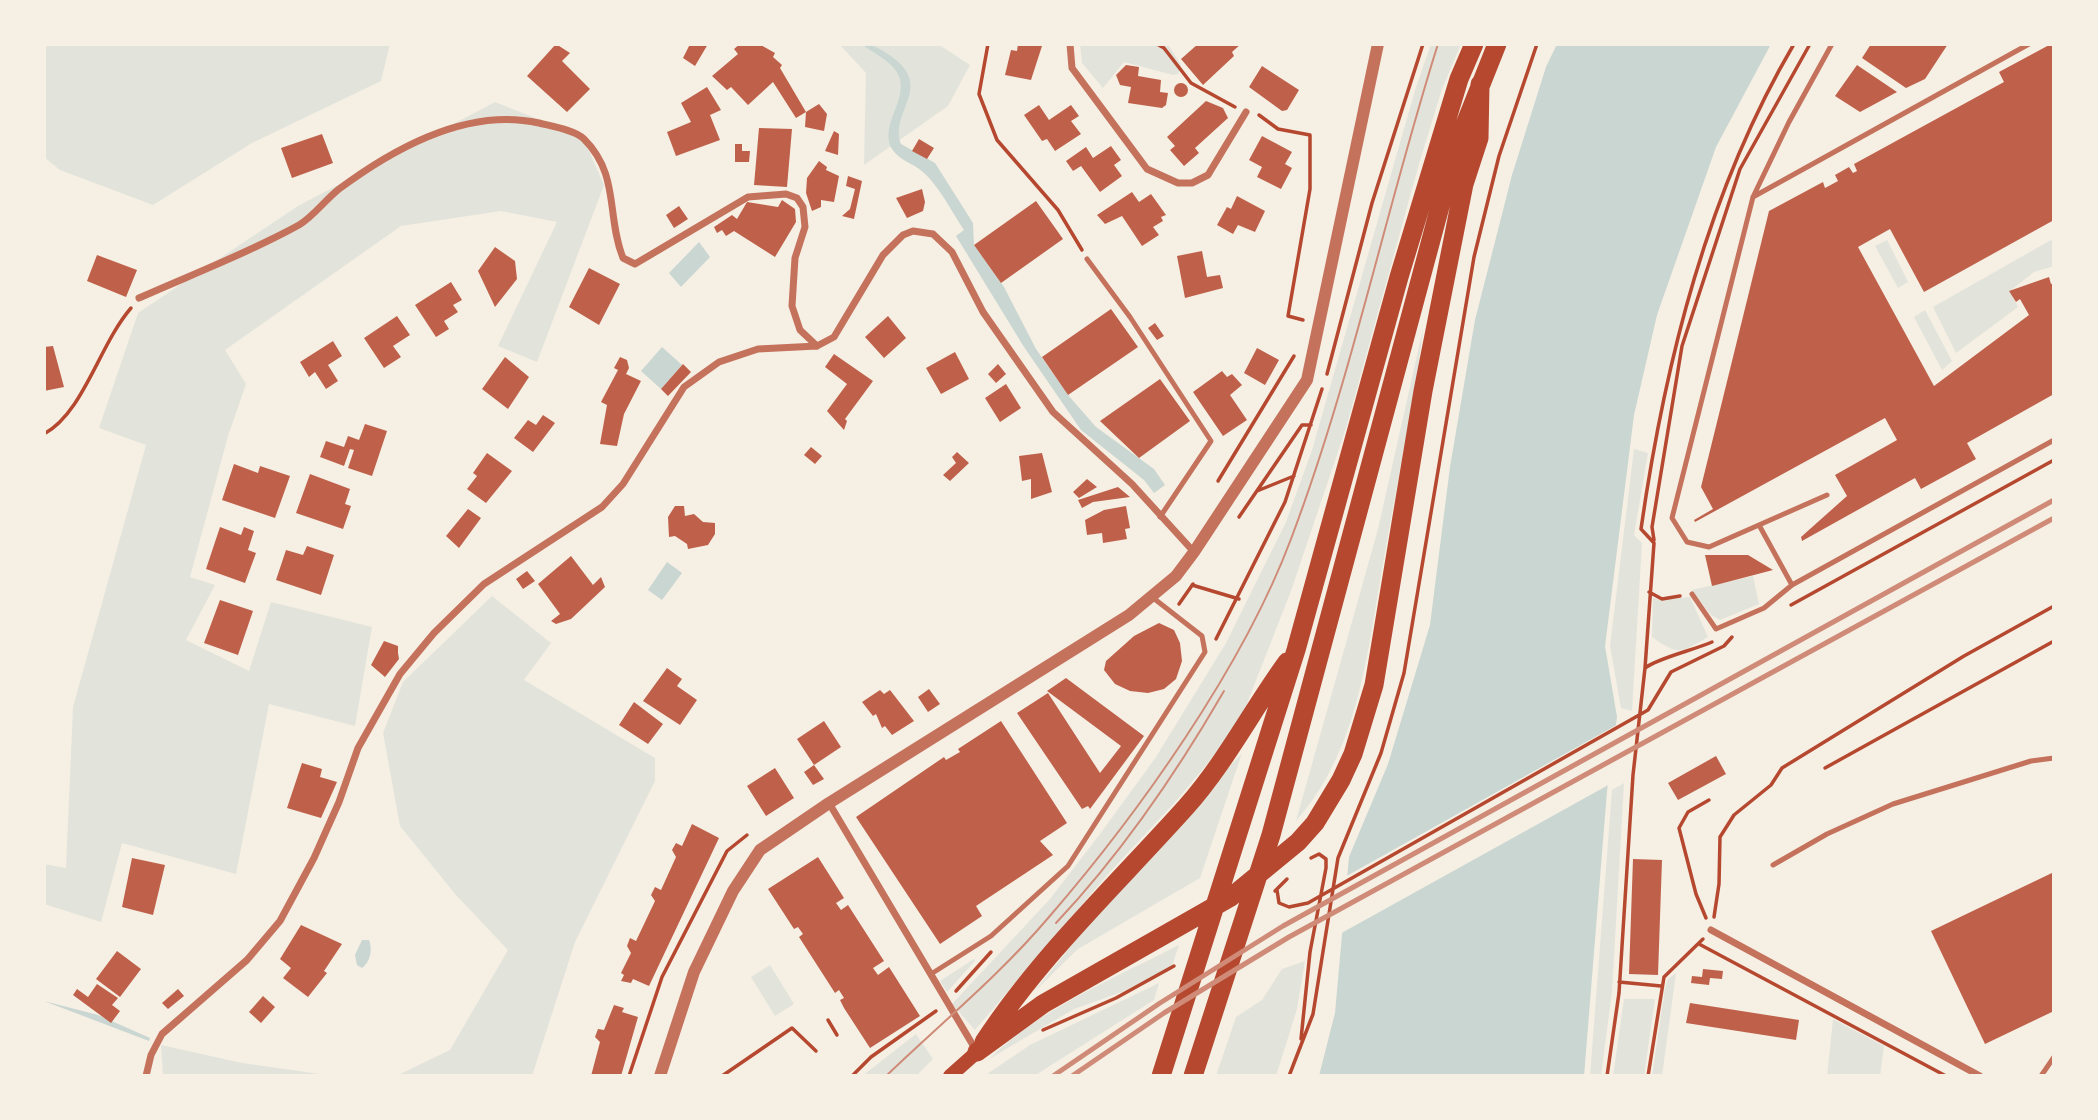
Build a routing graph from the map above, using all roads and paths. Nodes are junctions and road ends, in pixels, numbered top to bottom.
1 (988, 44) edge
2 (1070, 44) edge
3 (1157, 44) edge
4 (1378, 44) edge
5 (1423, 44) edge
6 (1474, 44) edge
7 (1497, 44) edge
8 (1537, 44) edge
9 (1794, 44) edge
10 (1810, 44) edge
11 (1832, 44) edge
12 (2029, 44) edge
13 (1480, 84) junction
14 (1246, 112) junction
15 (1753, 197) junction
16 (1087, 259) joint
17 (139, 298) joint
18 (1301, 330) dead end
19 (817, 346) junction
20 (1297, 350) dead end
21 (1311, 425) junction
22 (44, 434) edge
23 (2054, 440) edge
24 (2054, 460) edge
25 (1294, 475) junction
26 (1218, 482) dead end
27 (1257, 491) junction
28 (1827, 495) dead end
29 (1159, 517) junction
30 (1236, 522) dead end
31 (1759, 525) junction
32 (1654, 543) junction
33 (1194, 552) junction
34 (1199, 575) dead end
35 (1792, 585) junction
36 (1192, 586) junction
37 (1649, 592) junction
38 (1692, 594) joint
39 (1152, 597) junction
40 (1239, 599) junction
41 (1790, 605) dead end
42 (2054, 606) edge
43 (1173, 614) junction
44 (1742, 632) dead end
45 (1730, 638) junction
46 (2054, 640) edge
47 (1296, 650) junction
48 (1205, 652) junction
49 (1645, 668) junction
50 (2054, 758) edge
51 (1825, 768) dead end
52 (1709, 800) dead end
53 (829, 803) junction
54 (747, 835) dead end
55 (1303, 865) dead end
56 (1773, 865) dead end
57 (1294, 873) dead end
58 (1277, 890) junction
59 (1267, 899) dead end
60 (1711, 930) junction
61 (1699, 944) junction
62 (1183, 962) dead end
63 (931, 974) junction
64 (1619, 982) junction
65 (1661, 986) junction
66 (828, 1020) dead end
67 (919, 1026) dead end
68 (1042, 1031) dead end
69 (837, 1035) dead end
70 (1301, 1039) junction
71 (816, 1051) dead end
72 (977, 1052) junction
73 (2054, 1057) edge
74 (146, 1076) edge
75 (629, 1076) edge
76 (660, 1076) edge
77 (722, 1076) edge
78 (852, 1076) edge
79 (950, 1076) edge
80 (1161, 1076) edge
81 (1193, 1076) edge
82 (1289, 1076) edge
83 (1607, 1076) edge
84 (1648, 1076) edge
85 (1947, 1076) edge
86 (1980, 1076) edge
87 (2041, 1076) edge

1 - 16 path
2 - 14 street
3 - 14 path
4 - 33 street
5 - 21 path
6 - 47 highway
7 - 13 highway
8 - 70 path
9 - 32 path
10 - 32 path
11 - 15 lane
12 - 15 lane
13 - 72 highway
13 - 81 highway
14 - 18 path
15 - 31 lane
16 - 29 lane
17 - 19 street
17 - 22 path
19 - 29 street
19 - 74 street
20 - 26 path
21 - 25 path
21 - 27 path
23 - 35 lane
24 - 41 path
25 - 27 path
25 - 40 path
27 - 30 path
28 - 31 lane
29 - 33 street
31 - 35 lane
32 - 37 path
33 - 39 street
34 - 36 path
35 - 38 lane
36 - 40 path
36 - 43 path
37 - 38 path
37 - 49 path
39 - 43 lane
39 - 53 street
40 - 48 path
42 - 60 path
43 - 48 lane
44 - 45 path
45 - 49 path
45 - 58 path
46 - 51 path
47 - 72 highway
47 - 80 highway
48 - 63 lane
49 - 64 path
50 - 56 lane
52 - 60 path
53 - 63 street
53 - 76 street
54 - 75 path
55 - 70 path
57 - 58 path
58 - 59 path
60 - 61 path
60 - 86 street
61 - 65 path
61 - 85 path
62 - 68 path
63 - 72 street
64 - 65 path
64 - 83 path
65 - 84 path
66 - 69 path
67 - 78 path
70 - 82 path
71 - 77 path
72 - 79 main road
73 - 87 lane

